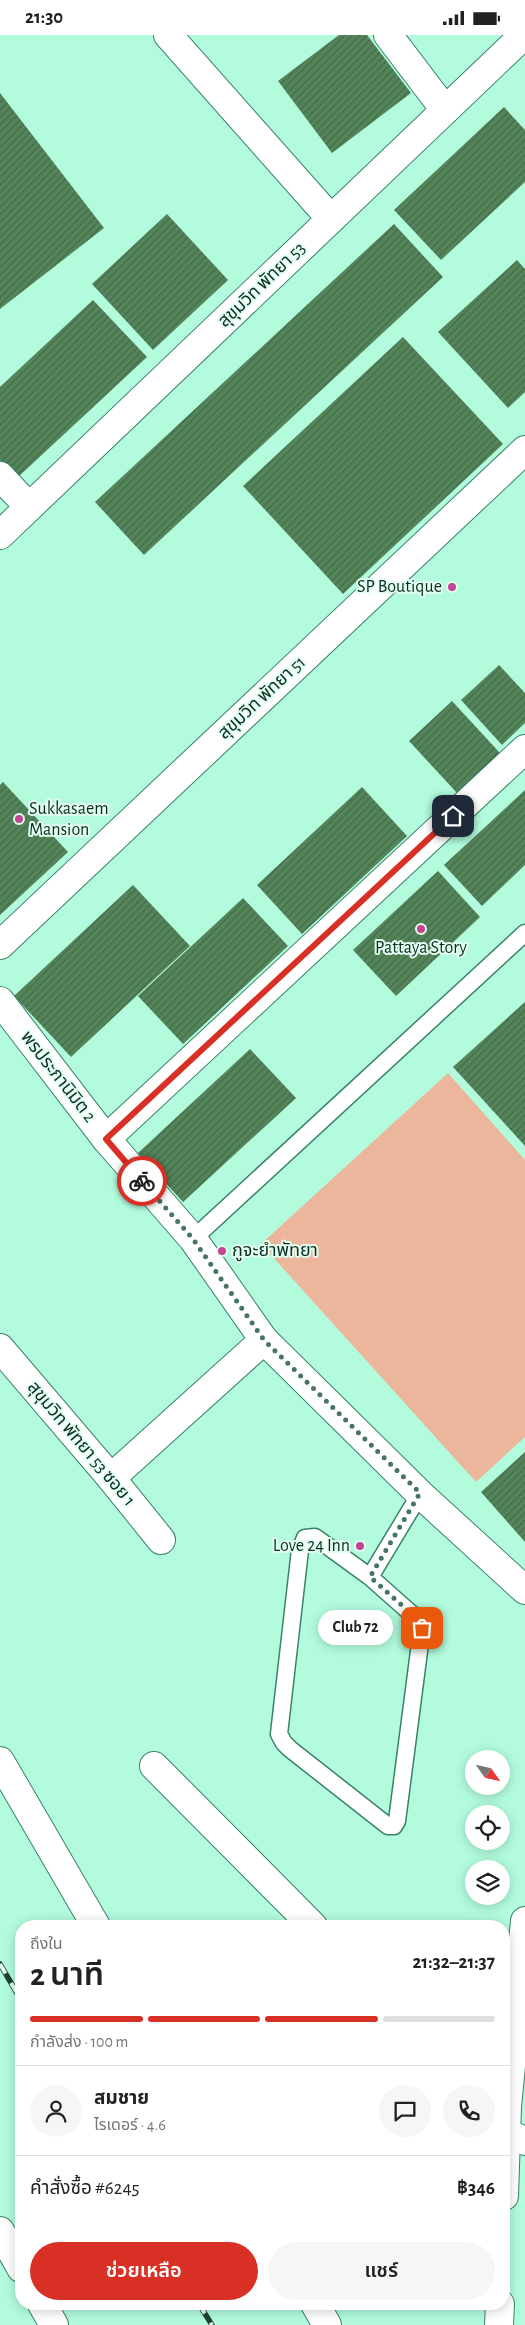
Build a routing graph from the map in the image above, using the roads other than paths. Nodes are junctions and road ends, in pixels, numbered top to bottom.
1 (168, 35) edge
2 (388, 35) edge
3 (524, 35) edge
4 (445, 110) junction
5 (331, 219) junction
6 (525, 450) edge
7 (0, 476) edge
8 (29, 507) junction
9 (0, 535) edge
10 (525, 749) edge
11 (525, 933) edge
12 (0, 945) edge
13 (0, 1001) edge
14 (106, 1139) junction
15 (193, 1239) junction
16 (264, 1340) junction
17 (0, 1349) edge
18 (111, 1478) junction
19 (420, 1493) junction
20 (161, 1541) dead end
21 (370, 1577) junction
22 (525, 1590) edge
23 (0, 1761) edge
24 (154, 1765) dead end
25 (93, 1920) edge
26 (307, 1920) edge
27 (525, 1921) edge
28 (511, 2121) edge
29 (0, 2231) edge
30 (15, 2257) edge
31 (45, 2310) edge
32 (318, 2310) edge
33 (500, 2310) edge
34 (54, 2325) edge
35 (327, 2325) edge
36 (499, 2325) edge

1 - 5 street
2 - 4 street
3 - 4 street, สุขุมวิท พัทยา 53
4 - 5 street, สุขุมวิท พัทยา 53
5 - 8 street, สุขุมวิท พัทยา 53
6 - 12 street, สุขุมวิท พัทยา 51
7 - 8 street
8 - 9 street, สุขุมวิท พัทยา 53
10 - 14 street
11 - 15 lane
13 - 14 street, พรประภานิมิต 2
14 - 15 street, พรประภานิมิต 2
15 - 16 street, พรประภานิมิต 2
16 - 18 street
16 - 19 street, พรประภานิมิต 2
17 - 18 street, สุขุมวิท พัทยา 53 ซอย 1
18 - 20 street, สุขุมวิท พัทยา 53 ซอย 1
19 - 21 lane
19 - 22 street, พรประภานิมิต 2
21 - 21 lane
23 - 25 street
24 - 26 street
27 - 28 street
29 - 30 street
31 - 34 street
32 - 35 street
33 - 36 street

